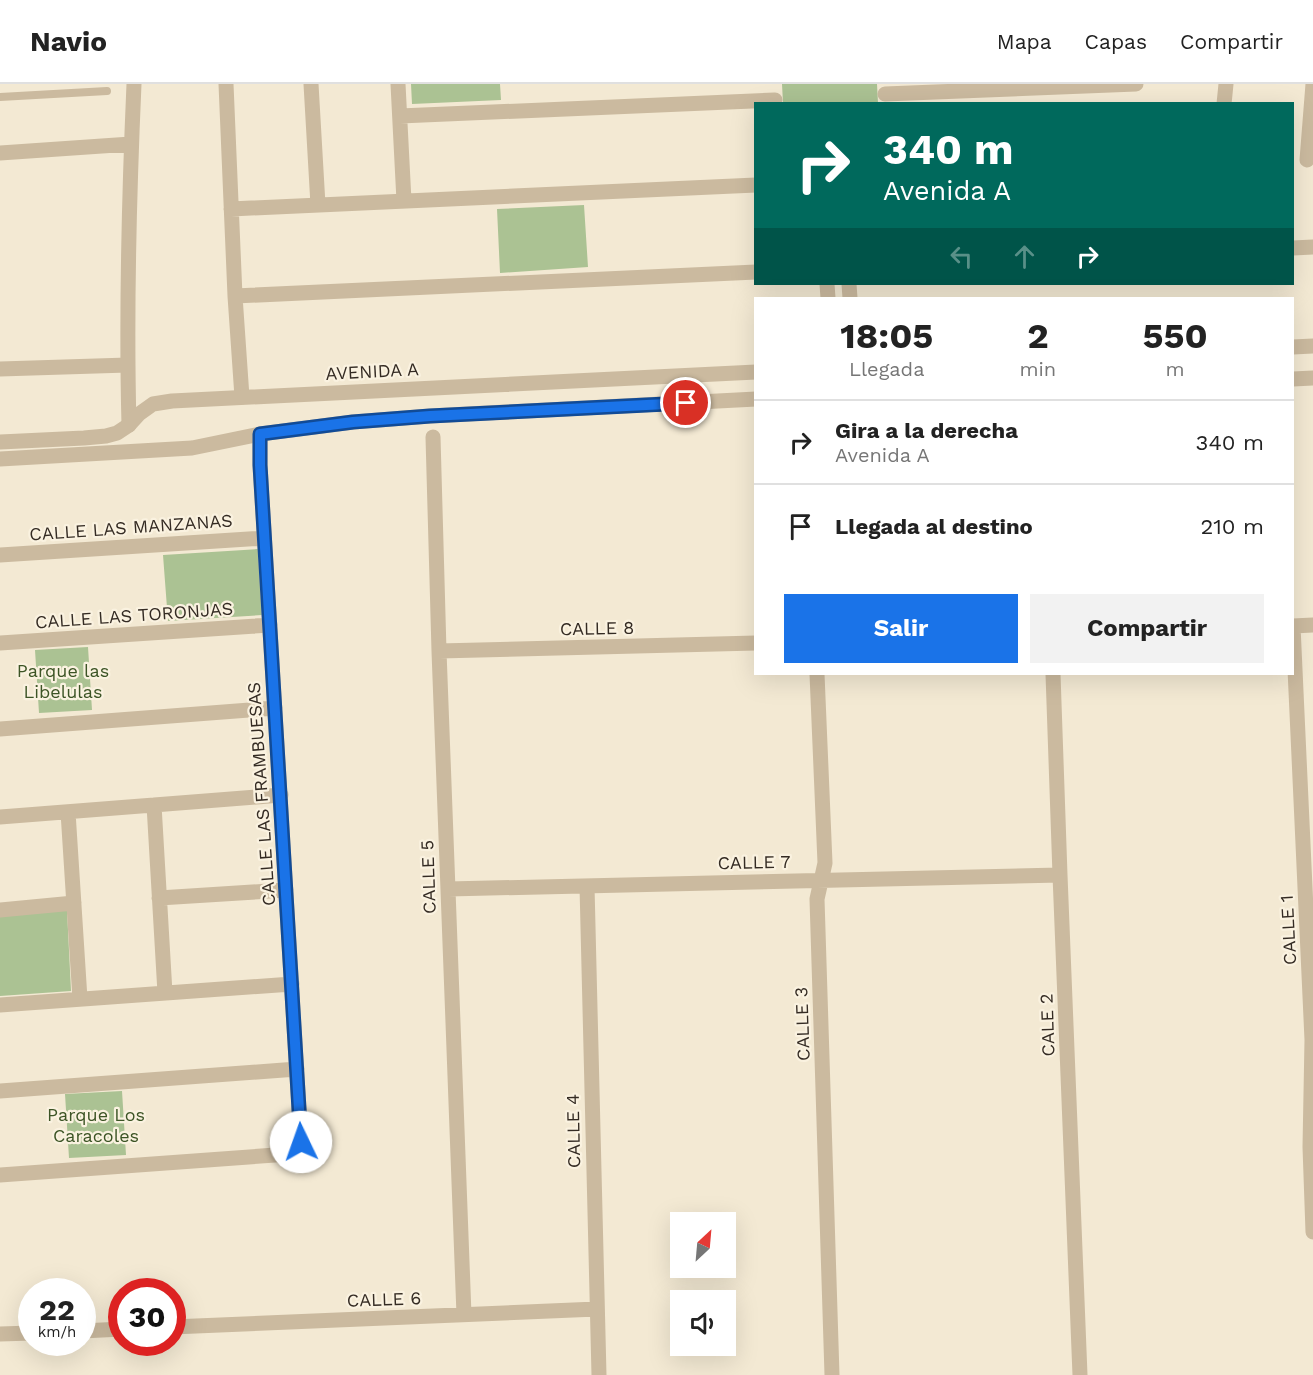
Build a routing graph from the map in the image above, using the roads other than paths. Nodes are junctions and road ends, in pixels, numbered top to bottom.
1 (134, 84) edge
2 (226, 84) edge
3 (311, 84) edge
4 (398, 84) edge
5 (1136, 84) edge
6 (1226, 84) edge
7 (1313, 84) edge
8 (107, 91) dead end
9 (885, 94) edge
10 (774, 96) edge
11 (0, 97) edge
12 (1224, 102) edge
13 (400, 116) junction
14 (131, 144) junction
15 (0, 153) edge
16 (1304, 160) edge
17 (754, 185) edge
18 (404, 201) junction
19 (318, 205) junction
20 (231, 209) junction
21 (1313, 247) edge
22 (1294, 248) edge
23 (754, 272) edge
24 (235, 296) junction
25 (1313, 346) edge
26 (1294, 347) edge
27 (128, 365) junction
28 (0, 369) edge
29 (754, 372) edge
30 (1313, 378) edge
31 (1294, 379) edge
32 (242, 397) junction
33 (754, 399) edge
34 (129, 425) junction
35 (260, 434) junction
36 (433, 437) dead end
37 (0, 442) edge
38 (0, 459) edge
39 (264, 538) junction
40 (0, 555) edge
41 (270, 625) junction
42 (1313, 625) edge
43 (1294, 626) edge
44 (0, 643) edge
45 (754, 643) edge
46 (1294, 647) edge
47 (439, 651) junction
48 (817, 675) edge
49 (1053, 675) edge
50 (275, 708) junction
51 (0, 729) edge
52 (280, 795) junction
53 (154, 805) junction
54 (68, 812) junction
55 (0, 817) edge
56 (1060, 874) junction
57 (821, 880) junction
58 (587, 886) junction
59 (286, 890) junction
60 (448, 890) junction
61 (159, 898) junction
62 (74, 903) junction
63 (0, 910) edge
64 (292, 984) junction
65 (165, 993) junction
66 (80, 999) junction
67 (0, 1005) edge
68 (1313, 1040) edge
69 (297, 1069) junction
70 (0, 1092) edge
71 (1312, 1147) edge
72 (0, 1175) edge
73 (1313, 1219) edge
74 (1313, 1232) edge
75 (597, 1309) junction
76 (464, 1315) junction
77 (186, 1326) edge
78 (18, 1333) edge
79 (0, 1334) edge
80 (599, 1375) edge
81 (832, 1375) edge
82 (1080, 1375) edge

1 - 14 street
2 - 20 street
3 - 19 street
4 - 13 street
5 - 9 street
6 - 12 street
7 - 16 street
8 - 11 lane
10 - 13 street
13 - 18 street
14 - 15 street
14 - 27 street
17 - 18 street
18 - 19 street
19 - 20 street
20 - 24 street
21 - 22 street
23 - 24 street
24 - 32 street
25 - 26 street
27 - 28 street
27 - 34 street
29 - 32 street, AVENIDA A
30 - 31 street
32 - 34 street, AVENIDA A
33 - 35 street
34 - 37 street, AVENIDA A
35 - 38 street
35 - 39 street, CALLE LAS FRAMBUESAS
36 - 47 street, CALLE 5
39 - 40 street, CALLE LAS MANZANAS
39 - 41 street, CALLE LAS FRAMBUESAS
41 - 44 street, CALLE LAS TORONJAS
41 - 50 street, CALLE LAS FRAMBUESAS
42 - 43 street
45 - 47 street, CALLE 8
46 - 68 street, CALLE 1
47 - 60 street, CALLE 5
48 - 57 street, CALLE 3
49 - 56 street, CALE 2
50 - 51 street
50 - 52 street, CALLE LAS FRAMBUESAS
52 - 53 street
52 - 59 street, CALLE LAS FRAMBUESAS
53 - 54 street
53 - 61 street
54 - 55 street
54 - 62 street
56 - 57 street, CALLE 7
56 - 82 street, CALE 2
57 - 58 street, CALLE 7
57 - 81 street, CALLE 3
58 - 60 street, CALLE 7
58 - 75 street, CALLE 4
59 - 61 street
59 - 64 street, CALLE LAS FRAMBUESAS
60 - 76 street, CALLE 5
61 - 65 street
62 - 63 street
62 - 66 street
64 - 65 street
64 - 69 street, CALLE LAS FRAMBUESAS
65 - 66 street
66 - 67 street
68 - 71 street, CALLE 1
69 - 70 street
69 - 72 street, CALLE LAS FRAMBUESAS
71 - 73 street, CALLE 1
73 - 74 street, CALLE 1
75 - 76 street, CALLE 6
75 - 80 street, CALLE 4
76 - 77 street, CALLE 6
78 - 79 street

